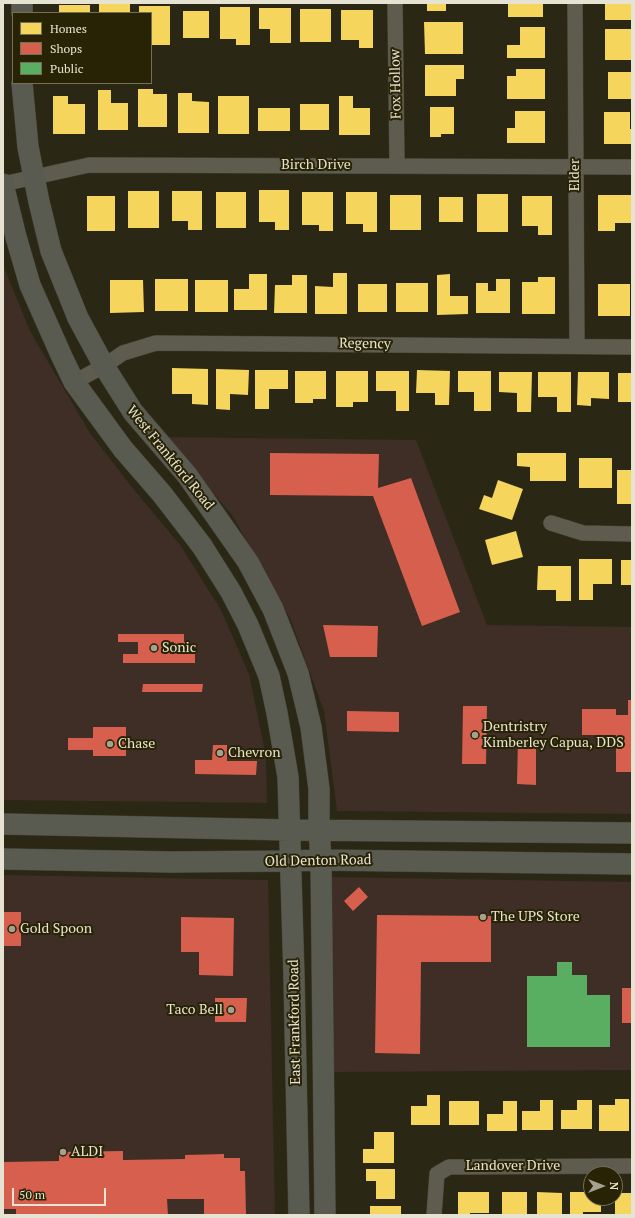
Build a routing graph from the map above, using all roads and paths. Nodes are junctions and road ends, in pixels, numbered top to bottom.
1 (395, 3) edge
2 (575, 3) edge
3 (22, 84) edge
4 (397, 166) junction
5 (575, 167) junction
6 (632, 167) edge
7 (35, 177) junction
8 (3, 184) edge
9 (577, 346) junction
10 (632, 347) edge
11 (104, 366) junction
12 (74, 382) junction
13 (551, 523) dead end
14 (632, 534) edge
15 (3, 824) edge
16 (290, 830) junction
17 (319, 830) junction
18 (586, 832) junction
19 (632, 833) edge
20 (3, 859) edge
21 (321, 860) junction
22 (290, 861) junction
23 (586, 863) junction
24 (632, 864) edge
25 (296, 1057) junction
26 (323, 1058) junction
27 (632, 1166) edge
28 (299, 1215) edge
29 (325, 1215) edge
30 (434, 1215) edge

1 - 4 street, Fox Hollow
2 - 5 street, Elder
3 - 7 main road, West Frankford Road
4 - 5 street, Birch Drive
4 - 7 street, Birch Drive
5 - 6 street, Birch Drive
5 - 9 street, Elder
7 - 8 street, Birch Drive
7 - 11 main road, West Frankford Road
8 - 12 main road, West Frankford Road
9 - 10 street, Regency
9 - 11 street, Regency
11 - 12 street, Regency
11 - 17 main road, West Frankford Road
12 - 16 main road, West Frankford Road
13 - 14 street
15 - 16 main road, Old Denton Road
16 - 17 main road, Old Denton Road
16 - 22 main road, East Frankford Road
17 - 18 main road, Old Denton Road
17 - 21 main road, East Frankford Road
18 - 19 main road, Old Denton Road
18 - 23 main road
20 - 22 main road, Old Denton Road
21 - 22 main road, Old Denton Road
21 - 23 main road, Old Denton Road
21 - 26 main road, East Frankford Road
22 - 25 main road, East Frankford Road
23 - 24 main road, Old Denton Road
25 - 26 main road
25 - 28 main road, East Frankford Road
26 - 29 main road, East Frankford Road
27 - 30 street, Landover Drive

